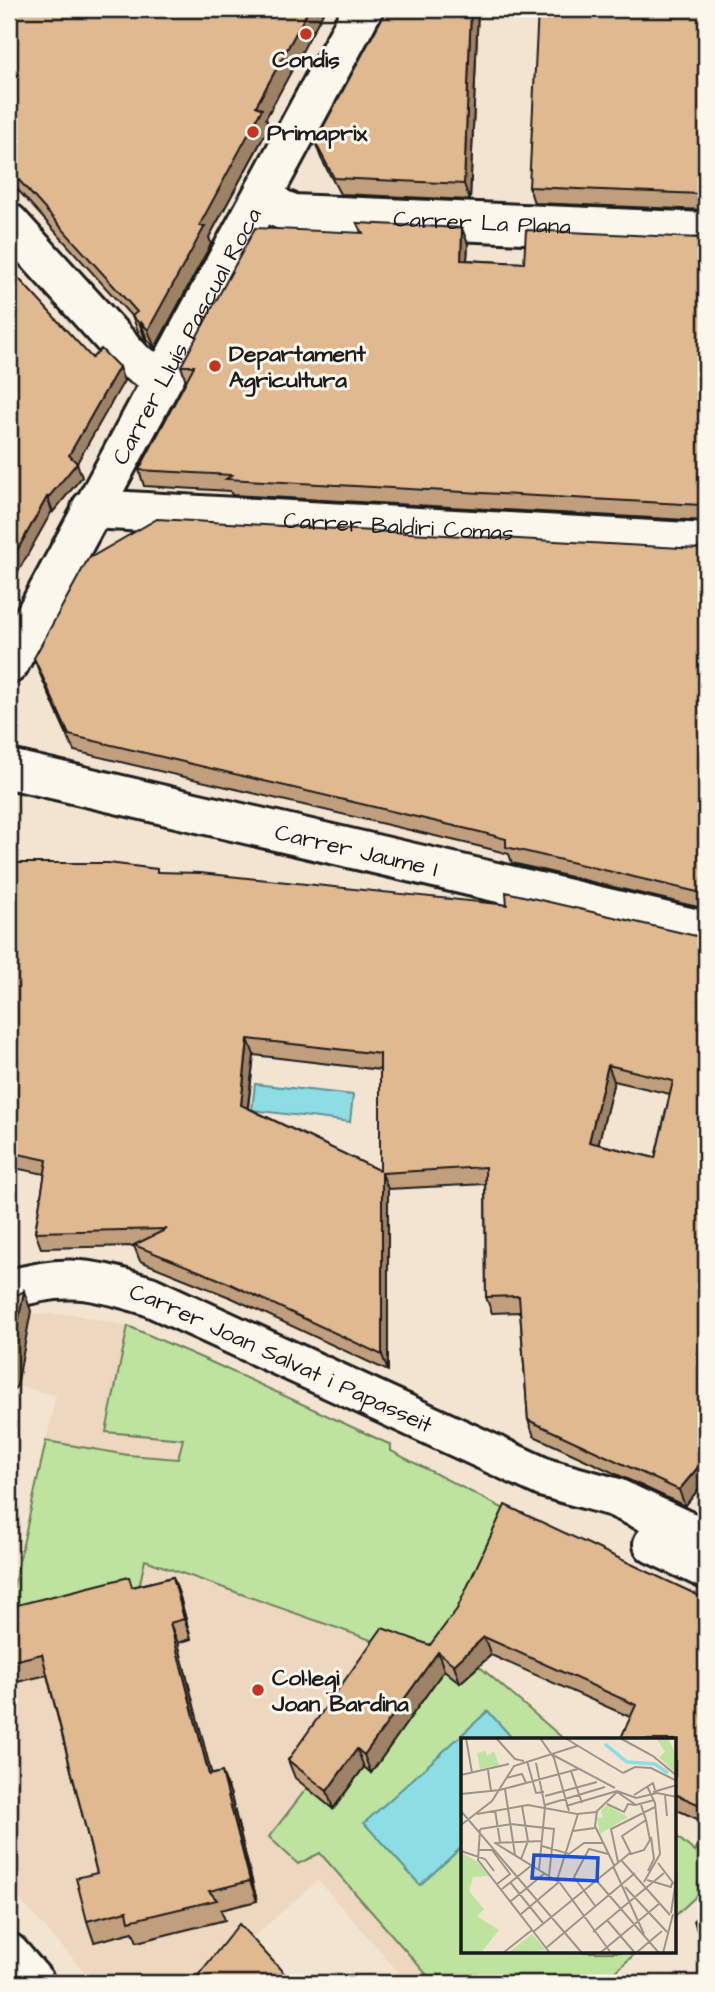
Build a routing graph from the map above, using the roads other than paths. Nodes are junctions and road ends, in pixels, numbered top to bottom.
1 (363, 9) edge
2 (264, 193) junction
3 (9, 223) edge
4 (706, 232) edge
5 (165, 371) junction
6 (91, 509) junction
7 (706, 543) edge
8 (9, 664) edge
9 (9, 769) edge
10 (706, 931) edge
11 (9, 1290) edge
12 (545, 1478) junction
13 (706, 1539) edge
14 (706, 1569) edge
15 (9, 1953) edge
16 (33, 1983) edge

1 - 2 street, Carrer Lluís Pascual Roca
2 - 4 street, Carrer La Plana
2 - 5 street, Carrer Lluís Pascual Roca
3 - 5 street
5 - 6 street, Carrer Lluís Pascual Roca
6 - 7 street, Carrer Baldiri Comas
6 - 8 street, Carrer Lluís Pascual Roca
9 - 10 street, Carrer Jaume I
11 - 12 street, Carrer Joan Salvat i Papasseit
12 - 13 street, Carrer Joan Salvat i Papasseit
12 - 14 street, Carrer Joan Salvat i Papasseit
15 - 16 street

